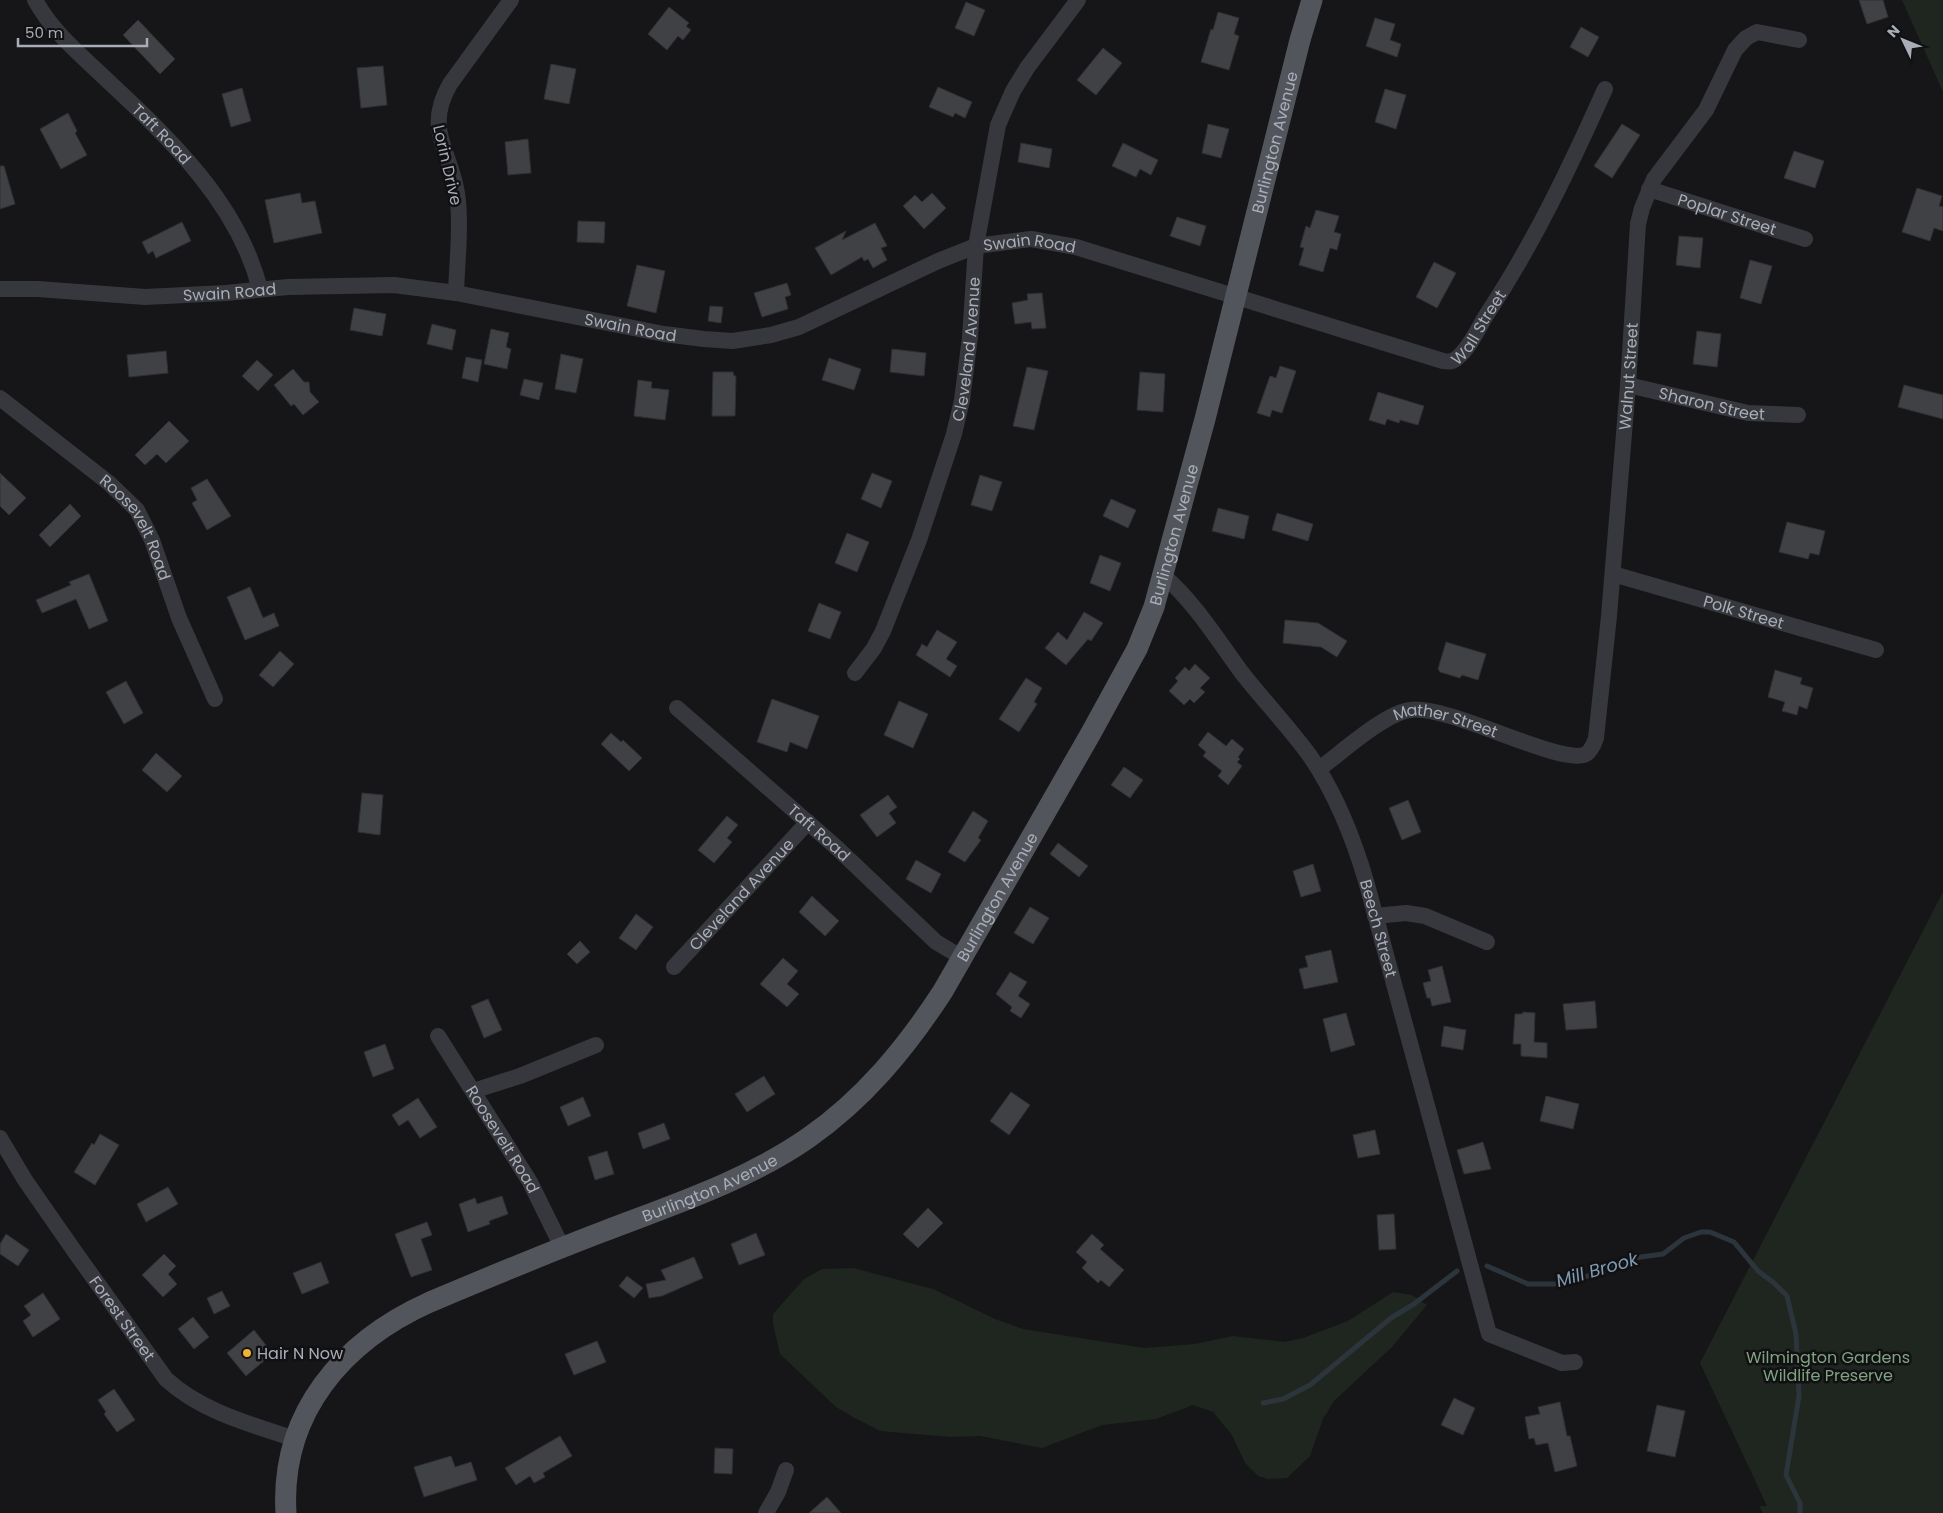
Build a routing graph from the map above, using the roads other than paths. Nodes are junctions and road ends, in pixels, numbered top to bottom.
1 (35, 0) edge
2 (511, 0) edge
3 (1078, 0) edge
4 (1312, 0) edge
5 (1799, 40) dead end
6 (1605, 89) dead end
7 (1649, 189) junction
8 (1805, 238) dead end
9 (976, 246) junction
10 (0, 289) edge
11 (260, 289) junction
12 (456, 293) junction
13 (1236, 298) junction
14 (1628, 385) junction
15 (0, 398) edge
16 (1798, 415) dead end
17 (1613, 574) junction
18 (1163, 575) junction
19 (1876, 650) dead end
20 (855, 673) dead end
21 (215, 699) dead end
22 (676, 708) dead end
23 (1586, 754) joint
24 (1318, 769) junction
25 (808, 822) junction
26 (1375, 916) junction
27 (1487, 942) dead end
28 (961, 958) junction
29 (674, 967) dead end
30 (438, 1036) dead end
31 (596, 1045) dead end
32 (473, 1091) junction
33 (0, 1138) edge
34 (562, 1247) junction
35 (1575, 1362) dead end
36 (295, 1439) junction
37 (786, 1470) dead end
38 (286, 1513) edge
39 (766, 1513) edge

1 - 11 street, Taft Road
2 - 12 street, Lorin Drive
3 - 9 street, Cleveland Avenue
4 - 13 main road, Burlington Avenue
5 - 7 street, Walnut Street
6 - 13 street, Wall Street
7 - 8 street, Poplar Street
7 - 14 street, Walnut Street
9 - 12 street, Swain Road
9 - 13 street, Swain Road
9 - 20 street, Cleveland Avenue
10 - 11 street, Swain Road
11 - 12 street, Swain Road
13 - 18 main road, Burlington Avenue
14 - 16 street, Sharon Street
14 - 17 street, Walnut Street
15 - 21 street, Roosevelt Road
17 - 19 street, Polk Street
17 - 23 street, Walnut Street
18 - 24 street, Beech Street
18 - 28 main road, Burlington Avenue
22 - 25 street, Taft Road
23 - 24 street, Mather Street
24 - 26 street, Beech Street
25 - 28 street, Taft Road
25 - 29 street, Cleveland Avenue
26 - 27 street
26 - 35 street, Beech Street
28 - 34 main road, Burlington Avenue
30 - 32 street, Roosevelt Road
31 - 32 street
32 - 34 street, Roosevelt Road
33 - 36 street, Forest Street
34 - 36 main road, Burlington Avenue
36 - 38 main road, Burlington Avenue
37 - 39 street

